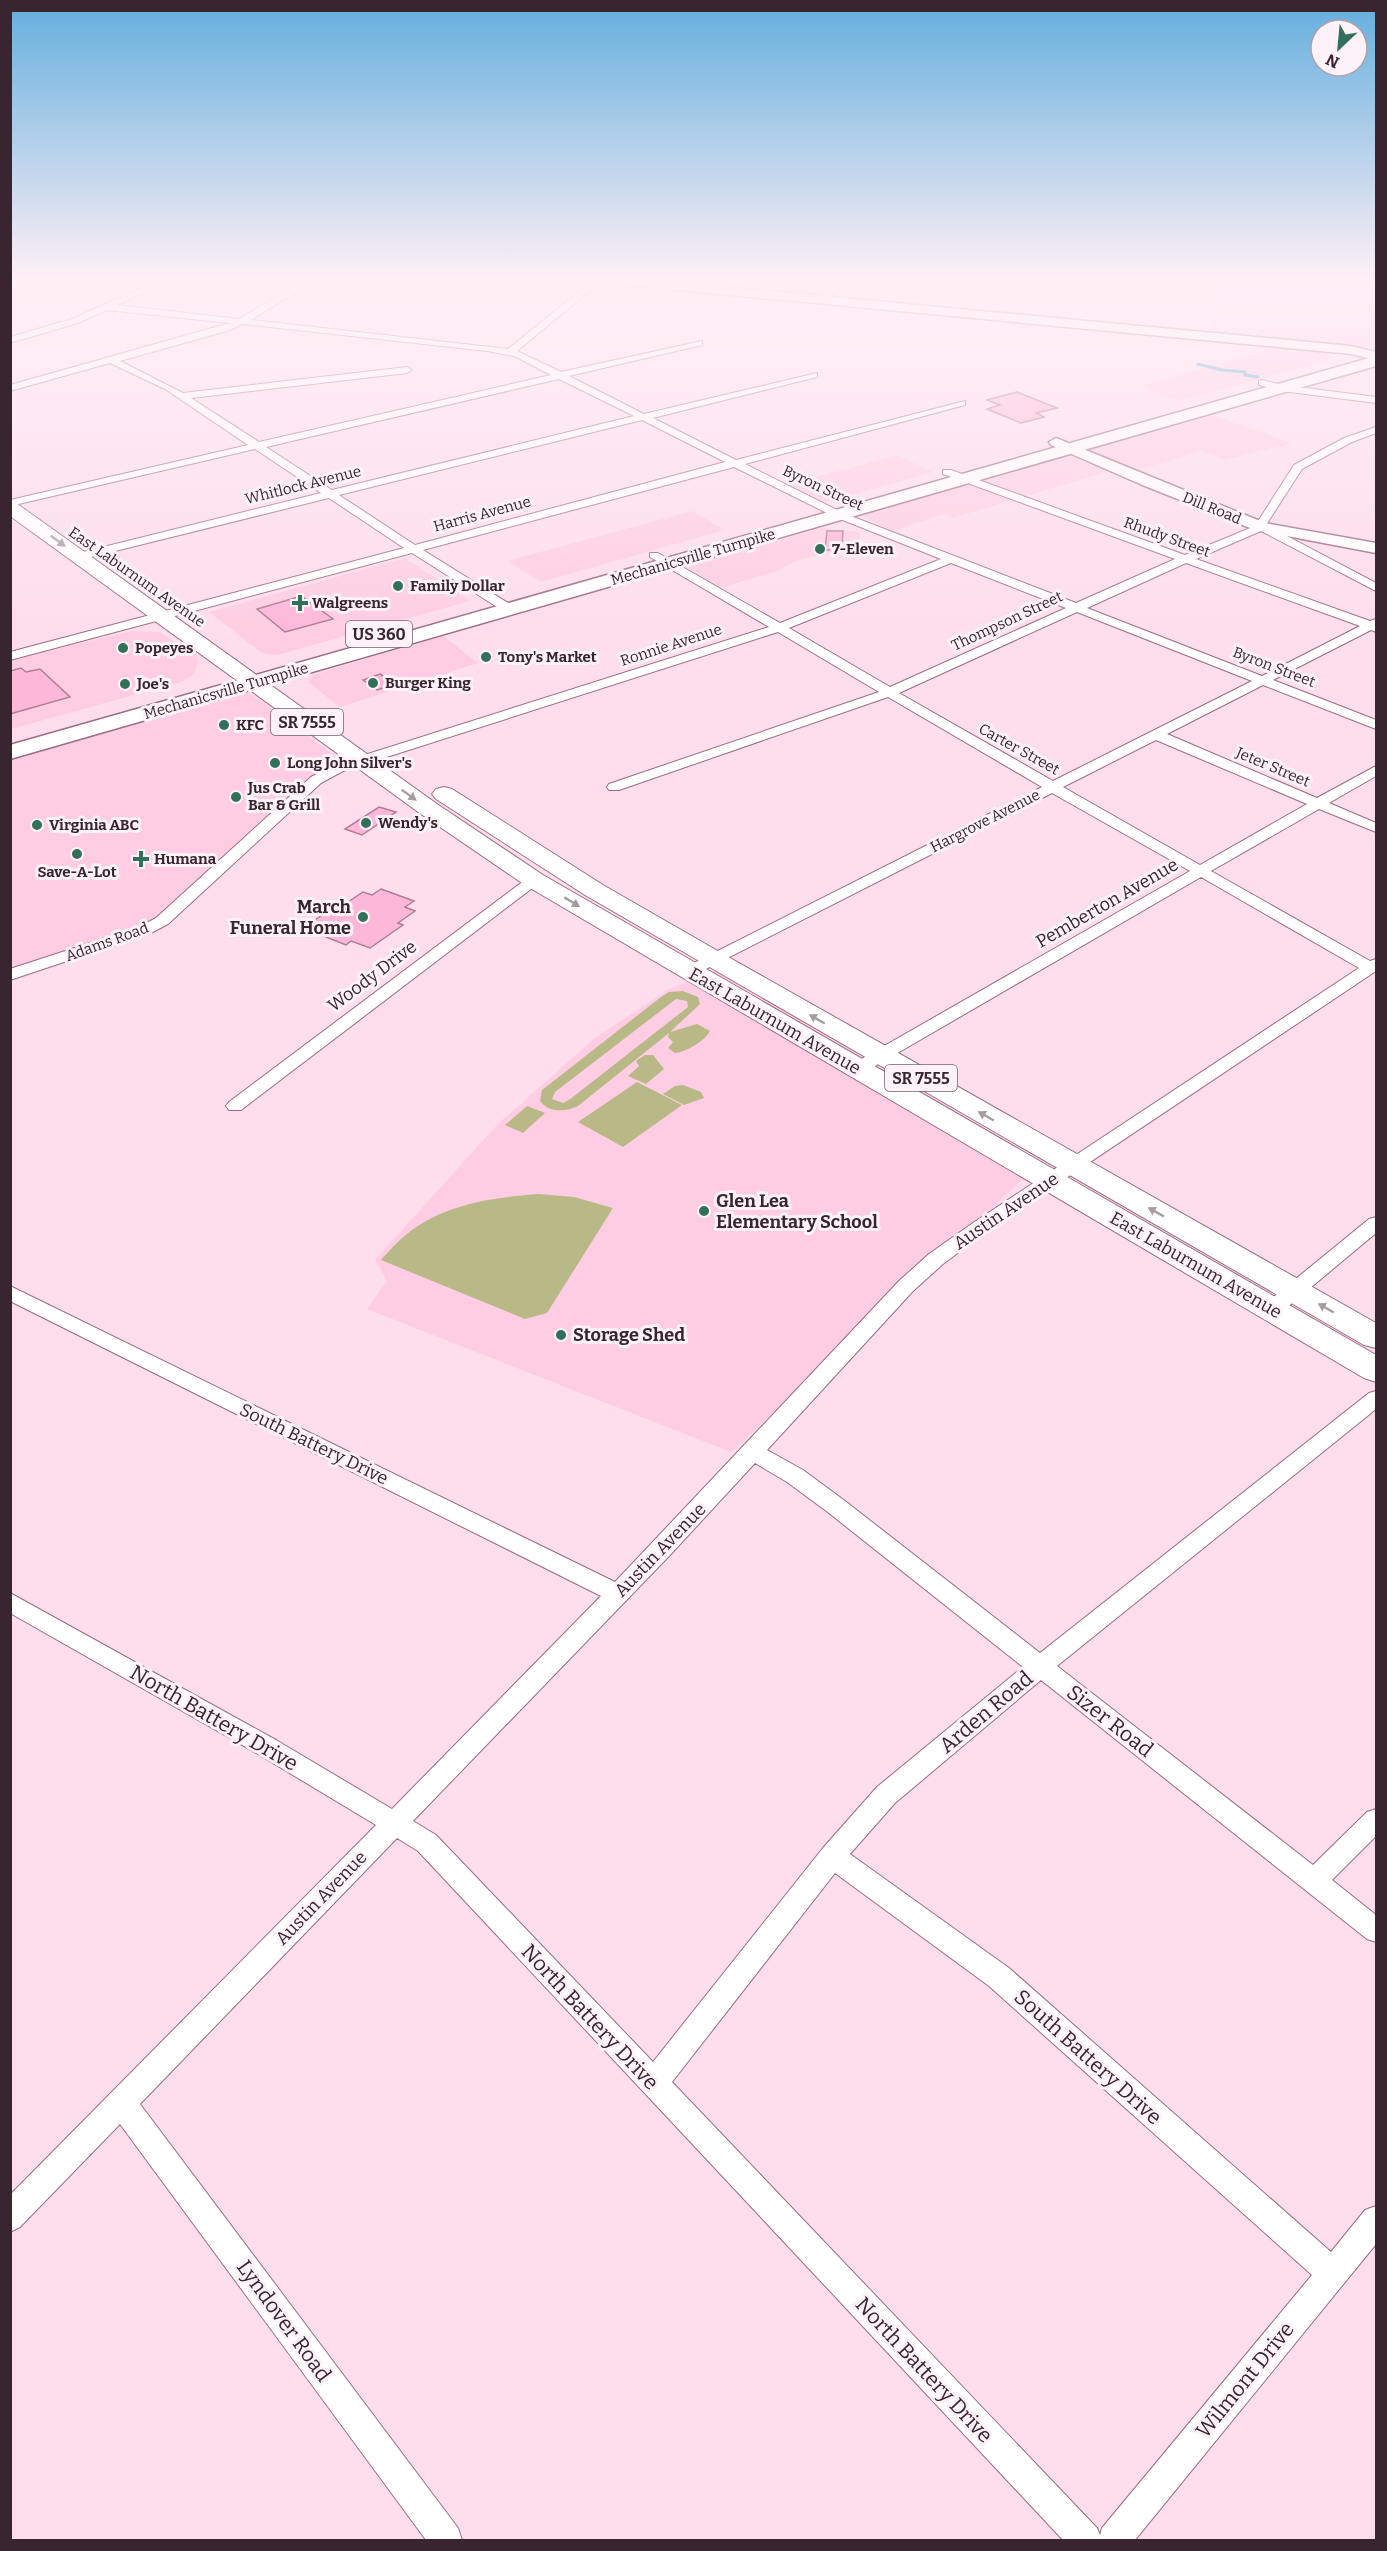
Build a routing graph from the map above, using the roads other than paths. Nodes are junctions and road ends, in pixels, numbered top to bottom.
1 (183, 397) edge
2 (469, 397) edge
3 (602, 397) edge
4 (724, 397) edge
5 (1217, 397) edge
6 (1246, 397) edge
7 (1358, 397) edge
8 (1377, 400) edge
9 (961, 403) dead end
10 (642, 417) junction
11 (1377, 430) edge
12 (1062, 445) junction
13 (256, 446) junction
14 (734, 463) junction
15 (956, 476) junction
16 (330, 494) junction
17 (14, 500) edge
18 (832, 511) junction
19 (1261, 527) junction
20 (412, 548) junction
21 (1377, 548) edge
22 (100, 550) junction
23 (79, 556) junction
24 (951, 559) junction
25 (1185, 559) junction
26 (661, 560) junction
27 (1377, 588) edge
28 (502, 605) junction
29 (1076, 608) junction
30 (182, 609) junction
31 (161, 615) junction
32 (1374, 626) edge
33 (779, 628) junction
34 (10, 656) edge
35 (258, 675) junction
36 (1264, 681) junction
37 (890, 692) junction
38 (1377, 725) edge
39 (1157, 735) junction
40 (10, 738) edge
41 (10, 752) edge
42 (374, 757) junction
43 (1377, 770) edge
44 (614, 787) dead end
45 (1053, 787) junction
46 (1317, 803) junction
47 (1377, 828) edge
48 (1201, 871) junction
49 (534, 880) junction
50 (702, 966) junction
51 (1374, 966) edge
52 (10, 975) edge
53 (868, 1062) junction
54 (235, 1106) dead end
55 (1061, 1173) junction
56 (1377, 1223) edge
57 (10, 1293) edge
58 (1283, 1299) junction
59 (1377, 1337) edge
60 (1377, 1370) edge
61 (1377, 1398) edge
62 (753, 1452) junction
63 (618, 1594) junction
64 (10, 1602) edge
65 (1041, 1666) junction
66 (1377, 1820) edge
67 (393, 1825) junction
68 (832, 1856) junction
69 (1314, 1881) junction
70 (1377, 1930) edge
71 (653, 2084) junction
72 (122, 2103) junction
73 (10, 2217) edge
74 (1377, 2221) edge
75 (1332, 2273) junction
76 (446, 2541) edge
77 (1085, 2541) edge
78 (1114, 2541) edge

1 - 13 street
2 - 13 street
3 - 10 street, Byron Street
4 - 10 street, Whitlock Avenue
5 - 12 highway, Mechanicsville Turnpike / US 360
6 - 12 highway, Mechanicsville Turnpike / US 360
7 - 8 street
9 - 14 street, Harris Avenue
10 - 14 street, Byron Street
10 - 16 street, Whitlock Avenue
11 - 19 street
12 - 15 highway, Mechanicsville Turnpike / US 360
12 - 19 street, Dill Road
13 - 16 street
13 - 17 street
14 - 18 street, Byron Street
14 - 20 street, Harris Avenue
15 - 18 highway, Mechanicsville Turnpike / US 360
15 - 25 street, Rhudy Street
16 - 20 street
16 - 22 street, Whitlock Avenue
17 - 22 main road, East Laburnum Avenue
17 -> 23 main road, East Laburnum Avenue
18 - 24 street, Byron Street
18 - 26 highway, Mechanicsville Turnpike / US 360
19 - 21 street, Dill Road
19 - 25 street, Thompson Street
19 - 27 street
20 - 28 street
20 - 30 street, Harris Avenue
22 - 23 street, Whitlock Avenue
22 - 30 main road, East Laburnum Avenue
23 - 31 main road, East Laburnum Avenue
24 - 29 street, Byron Street
24 - 33 street, Ronnie Avenue
25 - 29 street, Thompson Street
25 - 32 street, Rhudy Street
26 - 28 highway, Mechanicsville Turnpike / US 360
26 - 33 street, Carter Street
28 - 35 highway, Mechanicsville Turnpike / US 360
29 - 36 street, Byron Street
29 - 37 street, Thompson Street
30 - 31 street, Harris Avenue
30 - 35 main road, East Laburnum Avenue
31 - 34 street, Harris Avenue
31 - 35 main road, East Laburnum Avenue
32 - 36 street, Hargrove Avenue
33 - 37 street, Carter Street
33 - 42 street, Ronnie Avenue
35 - 40 highway, Mechanicsville Turnpike / US 360
35 - 41 highway, Mechanicsville Turnpike / US 360
35 - 42 main road, East Laburnum Avenue / SR 7555
36 - 38 street, Byron Street
36 - 39 street, Hargrove Avenue
37 - 44 street, Thompson Street
37 - 45 street, Carter Street
39 - 45 street, Hargrove Avenue
39 - 46 street, Jeter Street
42 -> 49 main road, East Laburnum Avenue / SR 7555
42 - 50 main road, East Laburnum Avenue / SR 7555
42 - 52 street, Adams Road
43 - 46 street, Pemberton Avenue
45 - 48 street, Carter Street
45 - 50 street, Hargrove Avenue
46 - 47 street, Jeter Street
46 - 48 street, Pemberton Avenue
48 - 51 street, Carter Street
48 - 53 street, Pemberton Avenue
49 -> 50 main road, East Laburnum Avenue / SR 7555
49 - 54 street, Woody Drive
50 - 53 main road, East Laburnum Avenue / SR 7555
51 - 55 street, Austin Avenue
53 - 55 main road, East Laburnum Avenue / SR 7555
55 - 58 main road, East Laburnum Avenue / SR 7555
55 - 62 street, Austin Avenue
56 - 58 street
57 - 63 street, South Battery Drive
59 -> 58 main road, East Laburnum Avenue / SR 7555
58 - 60 main road, East Laburnum Avenue / SR 7555
61 - 65 street, Arden Road
62 - 63 street, Austin Avenue
62 - 65 street, Sizer Road
63 - 67 street, Austin Avenue
64 - 67 street, North Battery Drive
65 - 68 street, Arden Road
65 - 69 street, Sizer Road
66 - 69 street
67 - 71 street, North Battery Drive
67 - 72 street, Austin Avenue
68 - 71 street, Arden Road
68 - 75 street, South Battery Drive
69 - 70 street, Sizer Road
71 - 77 street, North Battery Drive
72 - 73 street, Austin Avenue
72 - 76 street, Lyndover Road
74 - 75 street, Wilmont Drive
75 - 78 street, Wilmont Drive

